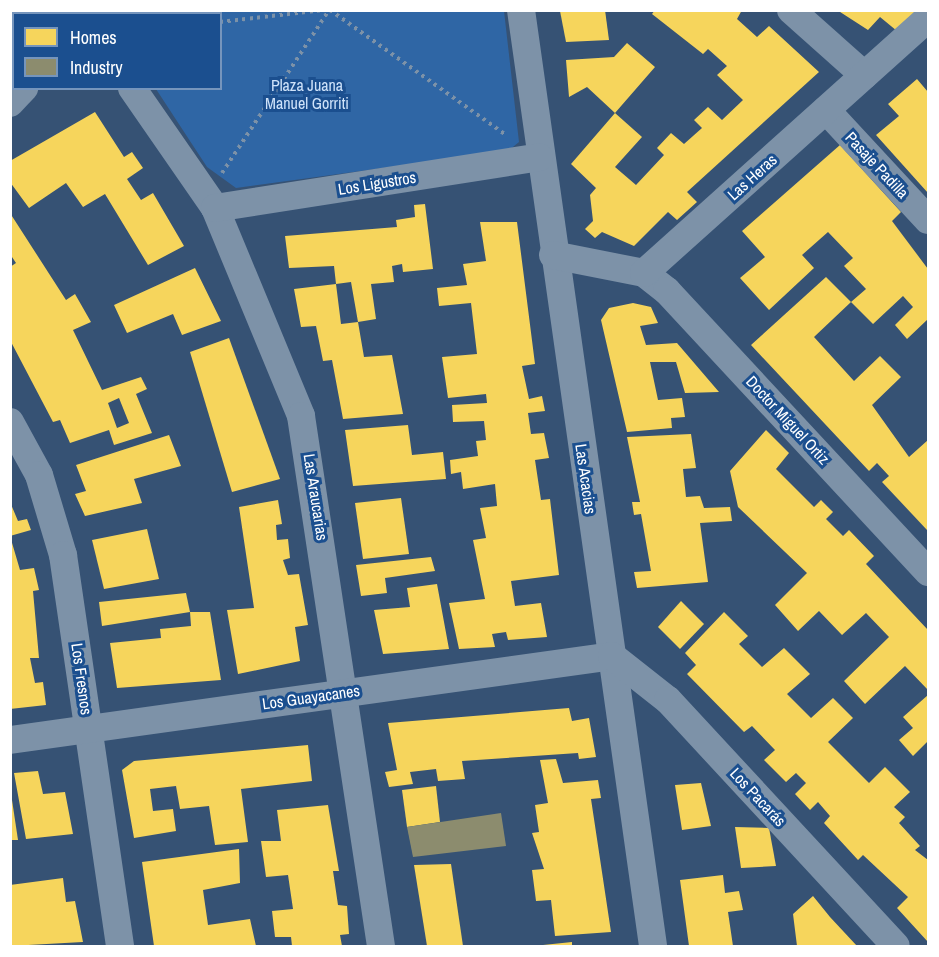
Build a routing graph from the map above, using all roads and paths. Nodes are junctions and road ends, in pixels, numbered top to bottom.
1 (323, 10) edge
2 (329, 10) edge
3 (521, 10) edge
4 (791, 10) edge
5 (928, 18) edge
6 (222, 22) edge
7 (864, 75) junction
8 (22, 90) edge
9 (133, 90) edge
10 (10, 103) edge
11 (826, 110) junction
12 (505, 146) dead end
13 (539, 157) junction
14 (216, 172) dead end
15 (220, 176) junction
16 (226, 179) dead end
17 (215, 208) junction
18 (928, 220) edge
19 (553, 255) junction
20 (644, 273) junction
21 (10, 422) edge
22 (928, 572) edge
23 (612, 656) junction
24 (345, 693) junction
25 (89, 729) junction
26 (10, 740) edge
27 (120, 946) edge
28 (381, 946) edge
29 (653, 946) edge
30 (896, 946) edge

1 - 6 path
2 - 12 path
2 - 15 path
3 - 13 street, Las Acacias
4 - 7 street
5 - 7 street, Las Heras
7 - 11 street, Las Heras
8 - 10 street
9 - 17 street, Las Araucarias
11 - 18 street, Pasaje Padilla
11 - 20 street, Las Heras
13 - 17 street, Los Ligustros
13 - 19 street, Las Acacias
14 - 15 path
15 - 16 path
17 - 24 street, Las Araucarias
19 - 20 street
19 - 23 street, Las Acacias
20 - 22 street, Doctor Miguel Ortiz
21 - 25 street, Los Fresnos
23 - 24 street, Los Guayacanes
23 - 29 street, Las Acacias
23 - 30 street, Los Pacarás
24 - 25 street, Los Guayacanes
24 - 28 street, Las Araucarias
25 - 26 street, Los Guayacanes
25 - 27 street, Los Fresnos

